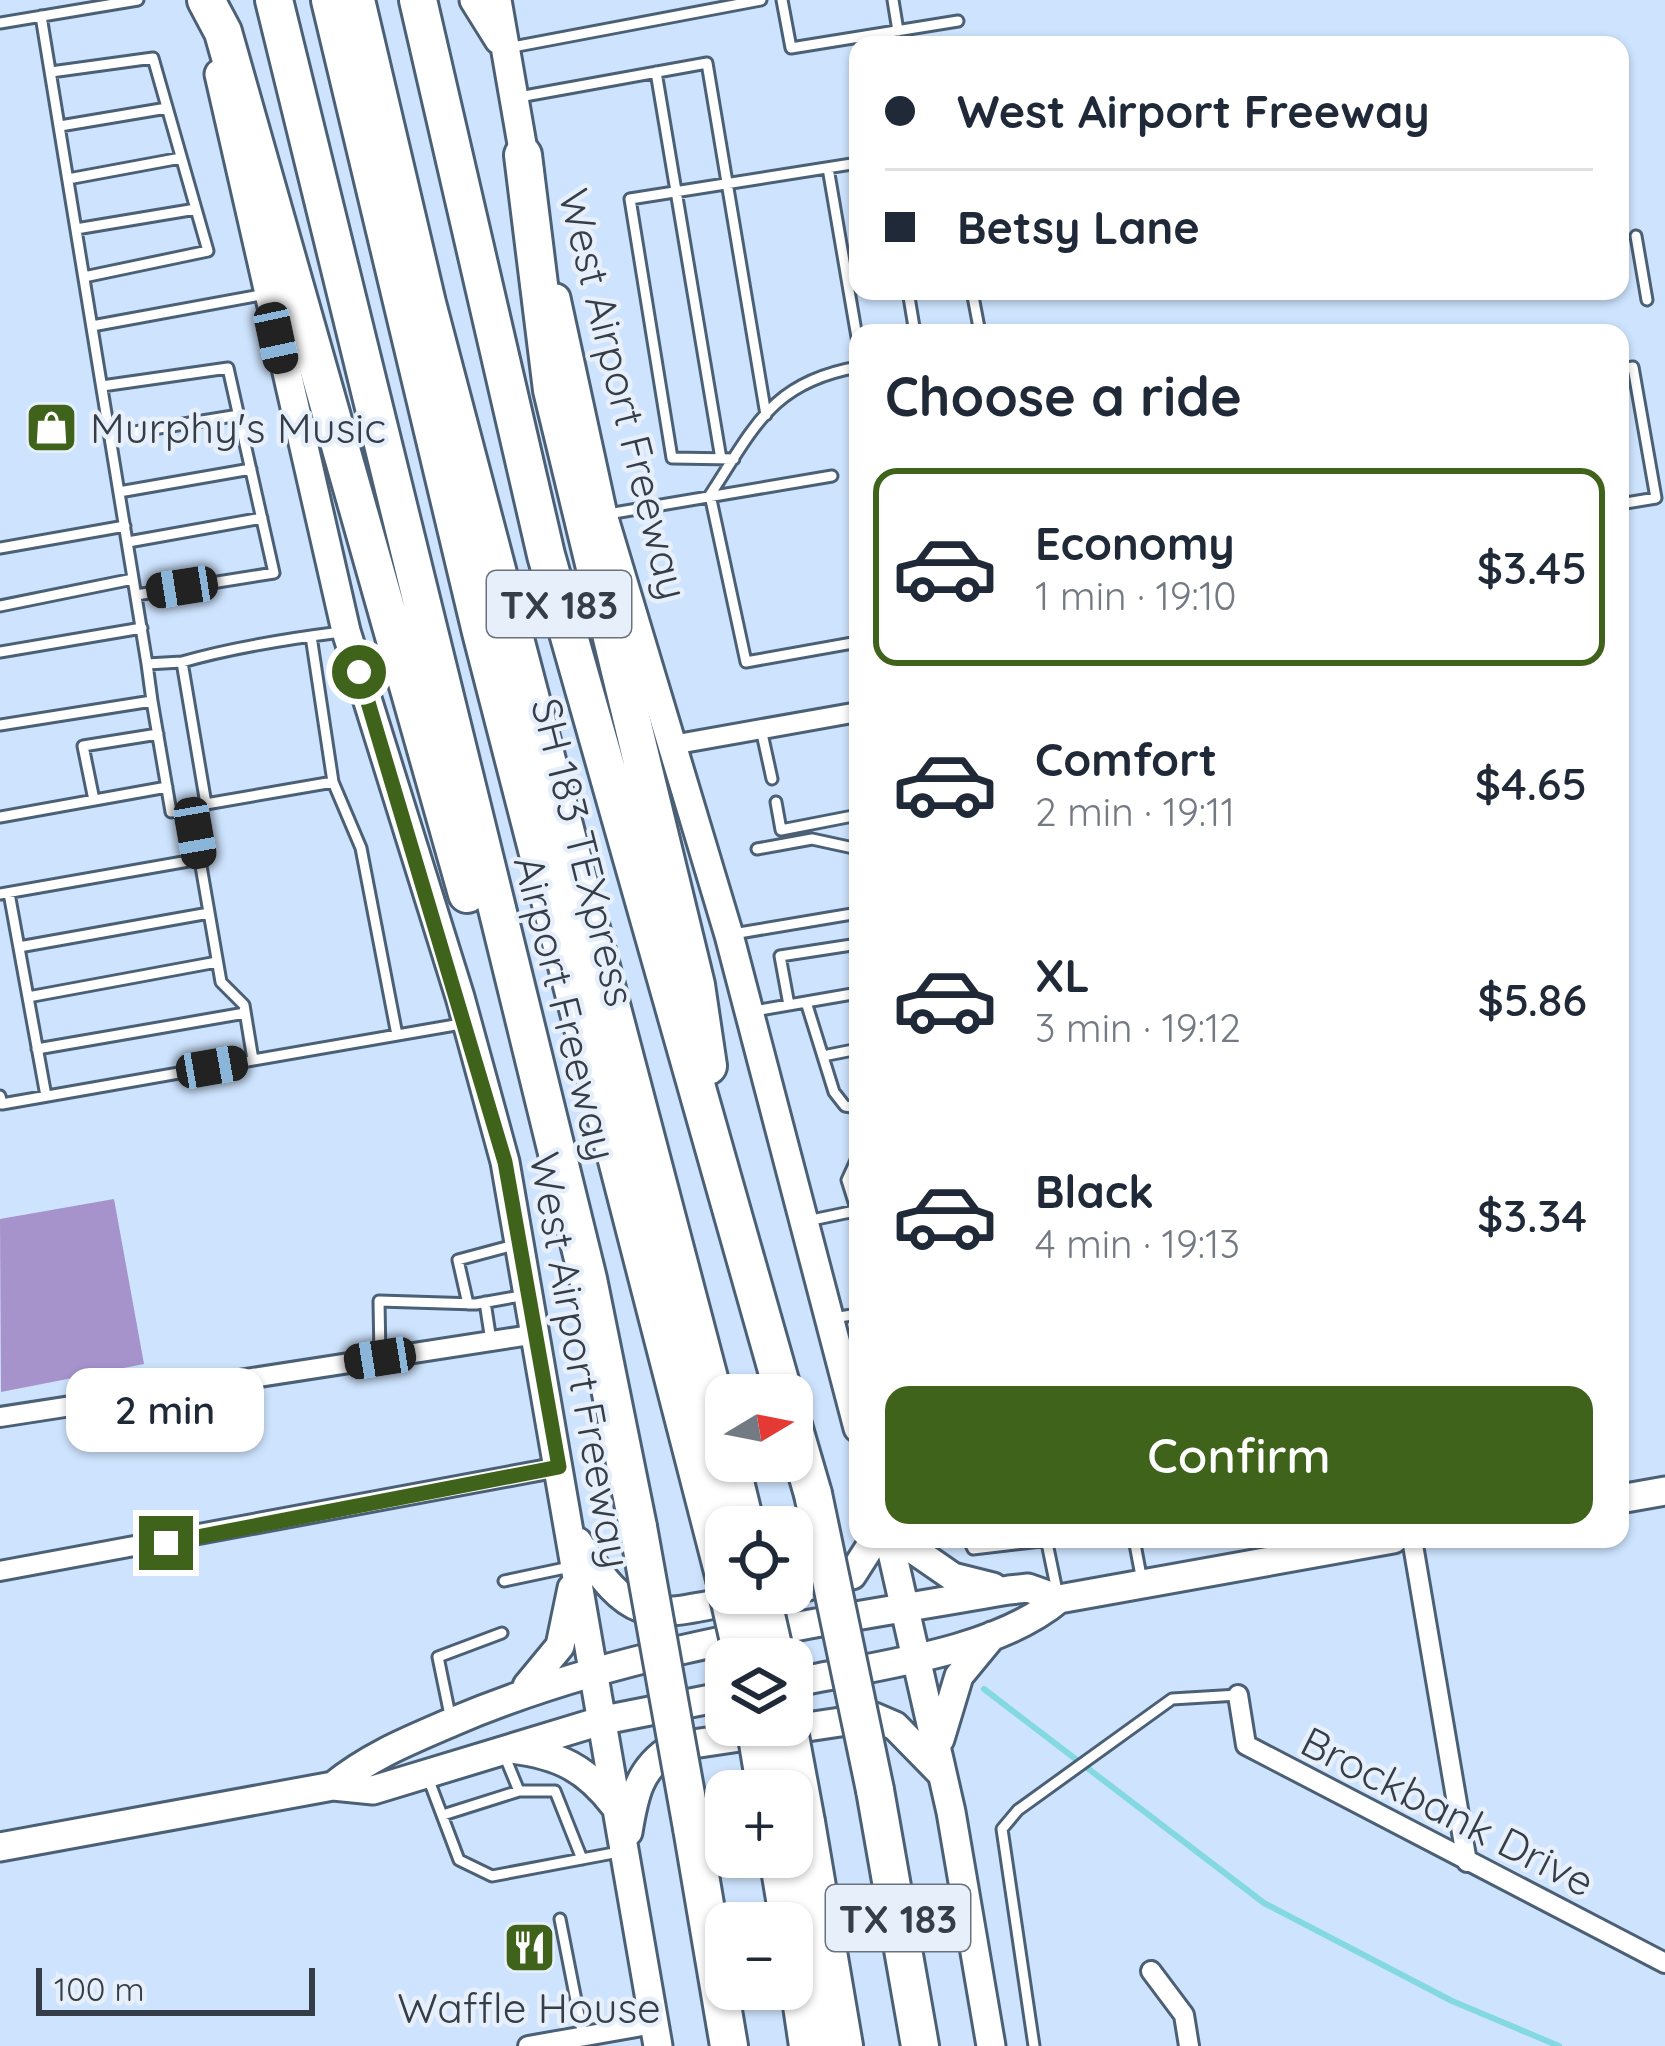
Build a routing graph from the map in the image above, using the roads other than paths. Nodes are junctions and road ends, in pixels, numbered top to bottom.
1 (138, 0) edge
2 (204, 0) edge
3 (330, 0) edge
4 (356, 0) edge
5 (418, 0) edge
6 (474, 0) edge
7 (497, 0) edge
8 (761, 0) edge
9 (782, 0) edge
10 (893, 0) edge
11 (114, 2) edge
12 (274, 2) edge
13 (720, 3) edge
14 (41, 16) junction
15 (958, 21) dead end
16 (0, 23) edge
17 (898, 31) junction
18 (866, 36) edge
19 (849, 39) edge
20 (505, 48) junction
21 (51, 72) junction
22 (656, 72) junction
23 (514, 98) junction
24 (167, 108) junction
25 (60, 126) junction
26 (523, 155) junction
27 (181, 158) junction
28 (849, 165) edge
29 (828, 168) junction
30 (68, 179) junction
31 (728, 184) junction
32 (676, 192) junction
33 (196, 209) junction
34 (76, 229) junction
35 (1636, 236) dead end
36 (84, 277) junction
37 (849, 290) edge
38 (266, 294) junction
39 (1647, 300) dead end
40 (92, 326) junction
41 (1629, 368) edge
42 (849, 369) edge
43 (102, 386) junction
44 (239, 415) junction
45 (766, 416) junction
46 (110, 436) junction
47 (721, 459) junction
48 (734, 459) junction
49 (251, 469) junction
50 (832, 476) dead end
51 (119, 492) junction
52 (710, 495) junction
53 (1629, 502) edge
54 (603, 514) junction
55 (262, 518) junction
56 (125, 526) junction
57 (128, 542) junction
58 (0, 548) edge
59 (134, 579) junction
60 (136, 595) junction
61 (0, 606) edge
62 (142, 628) junction
63 (346, 632) junction
64 (311, 636) junction
65 (849, 644) edge
66 (0, 652) edge
67 (182, 662) junction
68 (148, 664) junction
69 (152, 701) junction
70 (849, 714) edge
71 (0, 725) edge
72 (761, 729) junction
73 (158, 734) junction
74 (672, 746) junction
75 (772, 779) dead end
76 (333, 782) junction
77 (167, 788) junction
78 (94, 800) junction
79 (776, 802) dead end
80 (206, 804) junction
81 (191, 808) junction
82 (0, 817) edge
83 (849, 817) edge
84 (849, 847) edge
85 (757, 849) dead end
86 (200, 859) junction
87 (4, 894) edge
88 (208, 913) junction
89 (849, 915) edge
90 (729, 935) junction
91 (849, 945) edge
92 (19, 946) junction
93 (217, 962) junction
94 (849, 995) edge
95 (28, 998) junction
96 (806, 1002) junction
97 (789, 1005) junction
98 (749, 1012) junction
99 (245, 1013) junction
100 (468, 1023) junction
101 (397, 1035) junction
102 (38, 1049) junction
103 (849, 1051) edge
104 (823, 1056) junction
105 (254, 1060) junction
106 (0, 1096) edge
107 (46, 1096) junction
108 (849, 1107) edge
109 (728, 1201) junction
110 (849, 1214) edge
111 (801, 1222) junction
112 (519, 1244) junction
113 (588, 1279) junction
114 (527, 1294) junction
115 (484, 1302) junction
116 (468, 1304) junction
117 (849, 1316) edge
118 (828, 1319) junction
119 (537, 1334) junction
120 (491, 1341) junction
121 (380, 1358) junction
122 (708, 1374) edge
123 (778, 1374) edge
124 (849, 1395) edge
125 (0, 1418) edge
126 (559, 1467) junction
127 (810, 1482) edge
128 (1665, 1492) edge
129 (1629, 1498) edge
130 (730, 1506) edge
131 (569, 1528) junction
132 (870, 1548) edge
133 (895, 1548) edge
134 (907, 1548) edge
135 (1048, 1548) edge
136 (1136, 1548) edge
137 (1345, 1548) edge
138 (1414, 1548) edge
139 (576, 1566) junction
140 (0, 1571) edge
141 (504, 1581) dead end
142 (813, 1585) edge
143 (1143, 1586) junction
144 (1009, 1590) junction
145 (1059, 1599) junction
146 (705, 1603) edge
147 (908, 1607) junction
148 (502, 1633) dead end
149 (994, 1633) junction
150 (919, 1658) junction
151 (594, 1668) junction
152 (813, 1679) edge
153 (521, 1691) junction
154 (1238, 1694) joint
155 (705, 1700) edge
156 (604, 1720) junction
157 (451, 1722) junction
158 (792, 1746) edge
159 (502, 1748) junction
160 (940, 1762) junction
161 (426, 1773) junction
162 (332, 1786) junction
163 (519, 1790) junction
164 (617, 1808) junction
165 (442, 1815) junction
166 (0, 1847) edge
167 (625, 1851) junction
168 (582, 1858) junction
169 (1467, 1862) junction
170 (560, 1919) dead end
171 (1665, 1963) edge
172 (1151, 1971) dead end
173 (803, 2010) edge
174 (656, 2035) edge
175 (583, 2036) junction
176 (528, 2046) edge
177 (729, 2046) edge
178 (808, 2046) edge
179 (844, 2046) edge
180 (920, 2046) edge
181 (991, 2046) edge
182 (1034, 2046) edge
183 (1190, 2046) edge

1 - 11 lane
2 - 38 main road, West Airport Freeway
2 - 113 highway
3 - 130 highway, SH 183 TEXpress
4 - 122 highway, SH 183 TEXpress
5 - 109 highway, TX 183
6 - 20 main road
7 - 20 main road, West Airport Freeway
8 - 13 lane
9 - 19 lane
10 - 17 lane
11 - 14 lane
12 - 113 highway, Airport Freeway / TX 183
13 - 20 lane
14 - 16 lane
14 - 21 lane
15 - 17 lane
17 - 18 lane
20 - 23 main road, West Airport Freeway
21 - 24 lane
21 - 25 lane
22 - 23 lane
22 - 31 lane
22 - 32 lane
23 - 26 main road, West Airport Freeway
24 - 25 lane
24 - 27 lane
25 - 30 lane
26 - 54 main road, West Airport Freeway
26 - 109 highway
27 - 30 lane
27 - 33 lane
28 - 29 lane
29 - 31 lane
29 - 37 lane
30 - 34 lane
31 - 32 lane
31 - 45 lane
32 - 47 lane
32 - 47 lane
33 - 34 lane
33 - 36 lane
34 - 36 lane
35 - 39 lane
36 - 40 lane
38 - 40 lane
38 - 63 main road, West Airport Freeway
40 - 43 lane
41 - 53 lane
42 - 45 lane
43 - 44 lane
43 - 46 lane
44 - 46 lane
44 - 49 lane
45 - 48 lane
46 - 51 lane
47 - 48 lane
48 - 52 lane
49 - 51 lane
49 - 55 lane
50 - 52 lane
51 - 56 lane
52 - 54 lane
52 - 65 lane
54 - 74 main road, West Airport Freeway
55 - 57 lane
55 - 60 lane
56 - 57 lane
56 - 58 lane
57 - 59 lane
59 - 60 lane
59 - 61 lane
60 - 62 lane
62 - 66 lane
62 - 68 lane
63 - 64 lane
63 - 100 main road, West Airport Freeway
64 - 67 lane
64 - 76 lane
67 - 68 lane
67 - 80 lane
68 - 69 lane
69 - 71 lane
69 - 73 lane
70 - 72 street
72 - 74 street
72 - 75 lane
73 - 77 lane
73 - 78 lane
74 - 90 main road, West Airport Freeway
76 - 80 lane
76 - 101 lane
77 - 78 lane
77 - 81 lane
78 - 82 lane
79 - 83 lane
80 - 81 lane
81 - 86 lane
84 - 85 lane
86 - 87 lane
86 - 88 lane
87 - 92 lane
88 - 92 lane
88 - 93 lane
89 - 90 lane
90 - 98 main road, West Airport Freeway
91 - 97 lane
92 - 95 lane
93 - 95 lane
93 - 99 lane
94 - 96 lane
95 - 102 lane
96 - 97 lane
96 - 104 lane
97 - 98 lane
98 - 111 main road, West Airport Freeway
99 - 102 lane
99 - 105 lane
100 - 101 lane
100 - 112 main road, West Airport Freeway
101 - 105 lane
102 - 107 lane
103 - 104 lane
104 - 108 lane
105 - 107 lane
106 - 107 lane
109 - 123 highway, TX 183
110 - 111 lane
111 - 118 main road, West Airport Freeway
112 - 114 main road, West Airport Freeway
112 - 116 lane
113 - 177 highway, Airport Freeway / TX 183, bridge
114 - 115 lane
114 - 119 main road, West Airport Freeway
115 - 116 lane
115 - 120 lane
116 - 121 lane
117 - 118 lane
118 - 124 main road, West Airport Freeway
119 - 120 street
119 - 126 main road, West Airport Freeway
120 - 121 street
121 - 125 street
126 - 131 main road, West Airport Freeway
126 - 140 street
127 - 180 highway, TX 183, bridge
128 - 129 main road
131 - 139 main road, West Airport Freeway
131 - 146 main road
132 - 142 main road
133 - 147 main road
134 - 144 main road
135 - 145 lane
136 - 143 lane
137 - 143 main road
138 - 169 street
139 - 141 lane
139 - 151 main road, West Airport Freeway
139 - 153 main road
143 - 145 main road
144 - 145 main road
144 - 147 main road
145 - 149 main road
147 - 150 main road
147 - 151 main road
148 - 157 lane
149 - 150 main road
149 - 160 main road
150 - 152 main road
150 - 160 main road
151 - 153 main road
151 - 156 main road, West Airport Freeway
153 - 157 main road
154 - 169 street, Brockbank Drive
154 - 182 lane
155 - 156 main road
156 - 159 main road
156 - 164 main road, West Airport Freeway
157 - 162 main road
158 - 179 highway, bridge
159 - 161 main road
159 - 163 lane
159 - 164 main road
160 - 167 main road
160 - 181 main road
161 - 162 main road
161 - 165 lane
162 - 166 main road
163 - 165 lane
163 - 168 lane
164 - 167 main road, West Airport Freeway
165 - 168 lane
167 - 168 lane
167 - 174 main road, West Airport Freeway
169 - 171 street, Brockbank Drive
170 - 175 lane
172 - 183 street
173 - 178 highway
174 - 175 street
175 - 176 street

